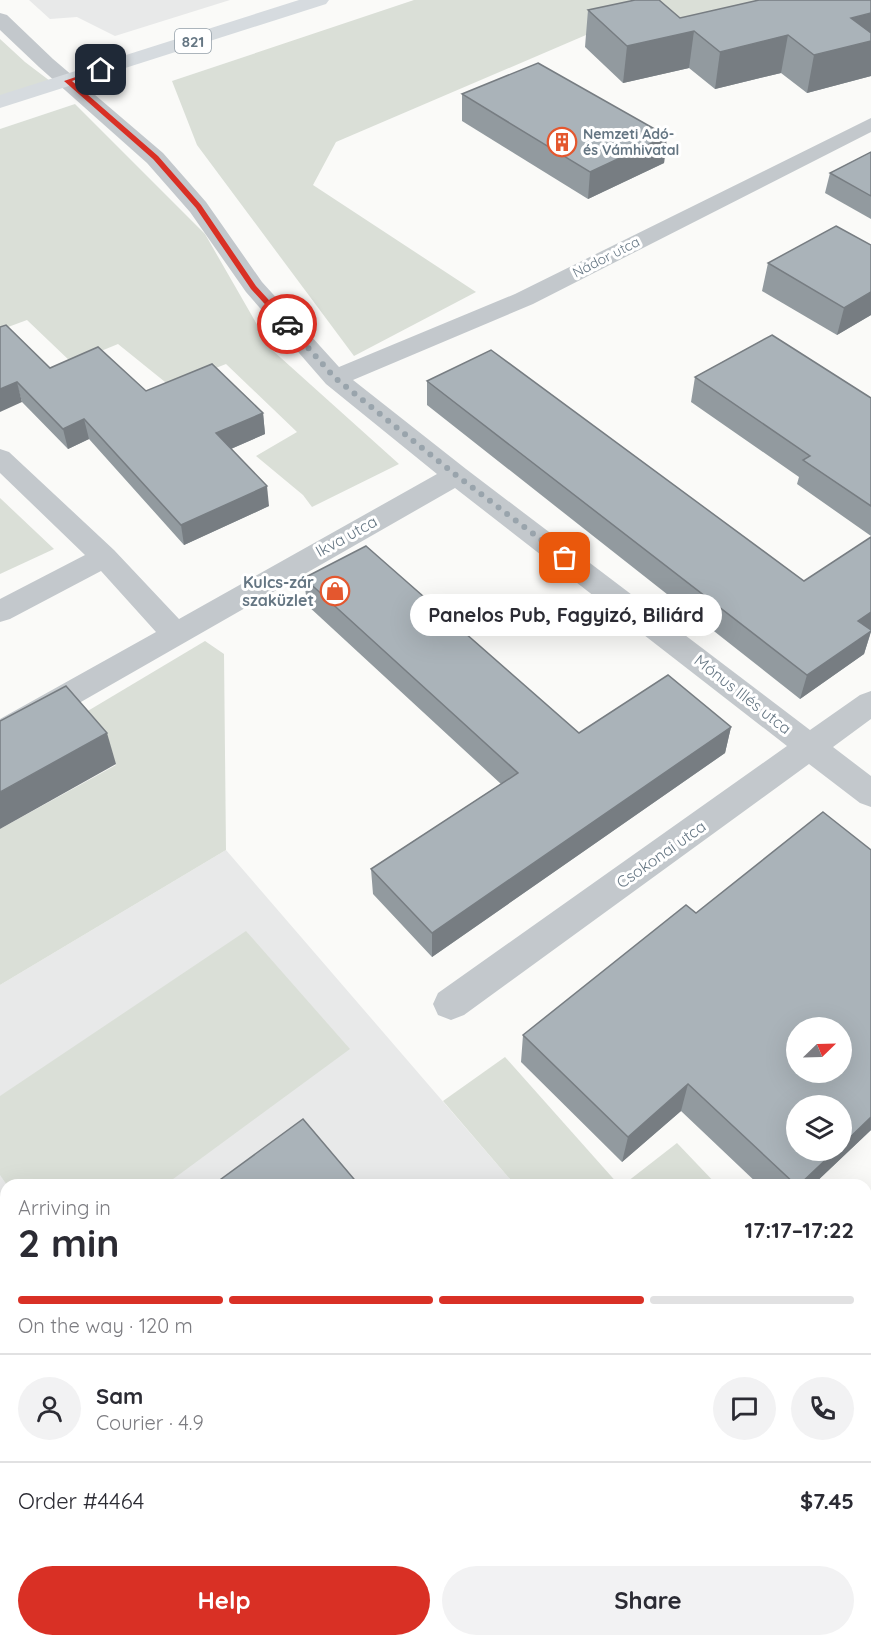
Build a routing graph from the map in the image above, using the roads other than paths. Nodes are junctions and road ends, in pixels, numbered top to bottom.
1 (319, 0) edge
2 (0, 19) edge
3 (68, 81) junction
4 (0, 102) edge
5 (871, 124) edge
6 (335, 378) junction
7 (0, 458) edge
8 (456, 475) junction
9 (104, 557) junction
10 (0, 612) edge
11 (175, 634) junction
12 (871, 704) edge
13 (0, 734) edge
14 (811, 747) junction
15 (871, 794) edge
16 (451, 1004) dead end

1 - 3 main road, 821
2 - 3 street, Mónus Illés utca
3 - 4 main road, 821
3 - 6 street, Mónus Illés utca
5 - 6 street, Nádor utca
6 - 8 street, Mónus Illés utca
7 - 9 street
8 - 11 street, Ikva utca
8 - 14 street, Mónus Illés utca
9 - 10 street
9 - 11 street
11 - 13 street, Ikva utca
12 - 14 street, Csokonai utca
14 - 15 street, Mónus Illés utca
14 - 16 street, Csokonai utca

